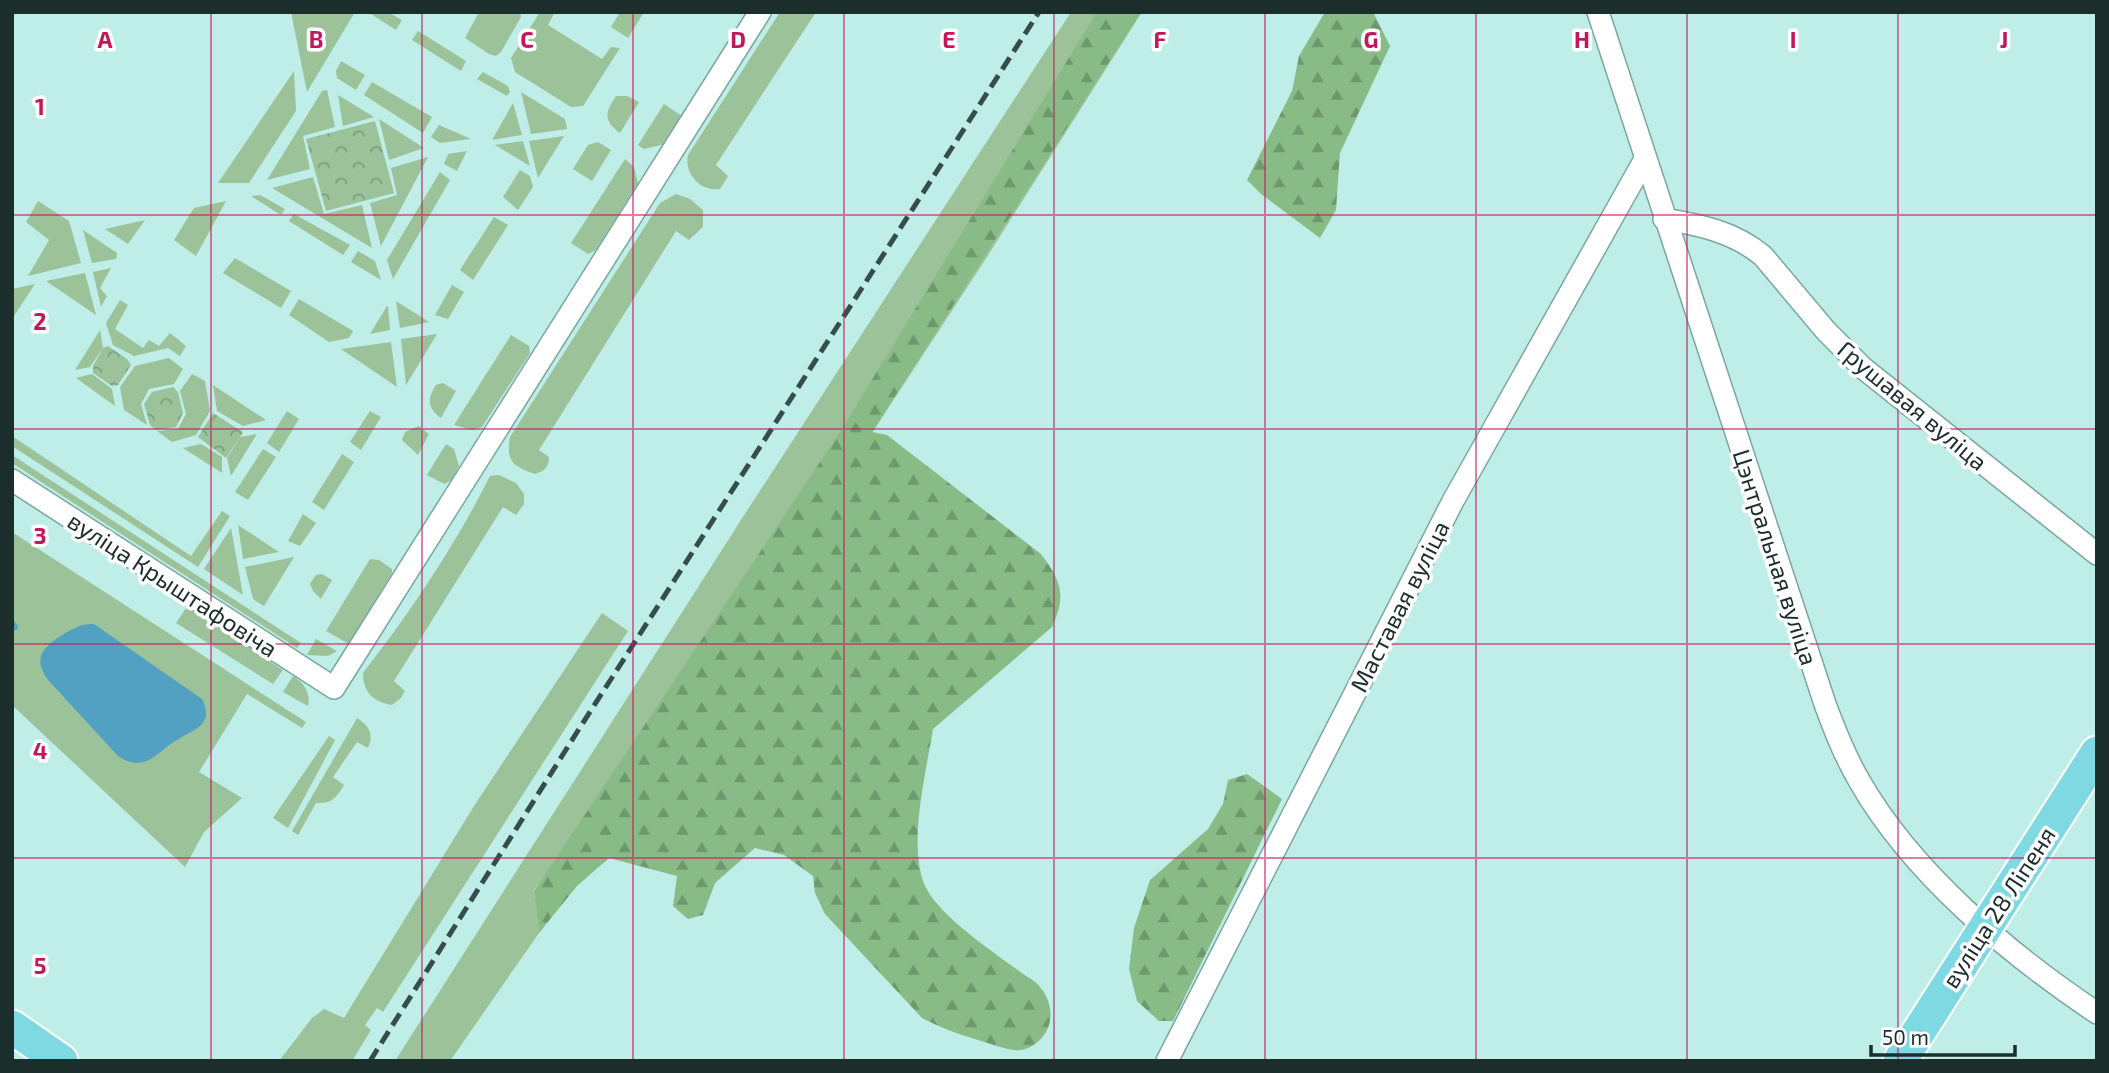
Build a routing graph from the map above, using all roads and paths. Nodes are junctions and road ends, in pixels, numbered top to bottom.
1 (760, 12) edge
2 (1598, 12) edge
3 (1645, 159) junction
4 (1664, 219) junction
5 (12, 480) edge
6 (2097, 554) edge
7 (2097, 753) edge
8 (2097, 788) edge
9 (1992, 934) junction
10 (2097, 1013) edge
11 (12, 1027) edge
12 (61, 1061) edge
13 (1167, 1061) edge
14 (1900, 1061) edge
15 (1920, 1061) edge

1 - 5 street, вуліца Крыштафовіча
2 - 3 street, Цэнтральная вуліца
3 - 4 street, Цэнтральная вуліца
3 - 13 street, Маставая вуліца
4 - 6 street, Грушавая вуліца
4 - 9 street, Цэнтральная вуліца
7 - 9 main road, вуліца 28 Ліпеня
8 - 9 main road, вуліца 28 Ліпеня
9 - 10 street, Цэнтральная вуліца
9 - 14 main road, вуліца 28 Ліпеня
9 - 15 main road, вуліца 28 Ліпеня
11 - 12 main road

